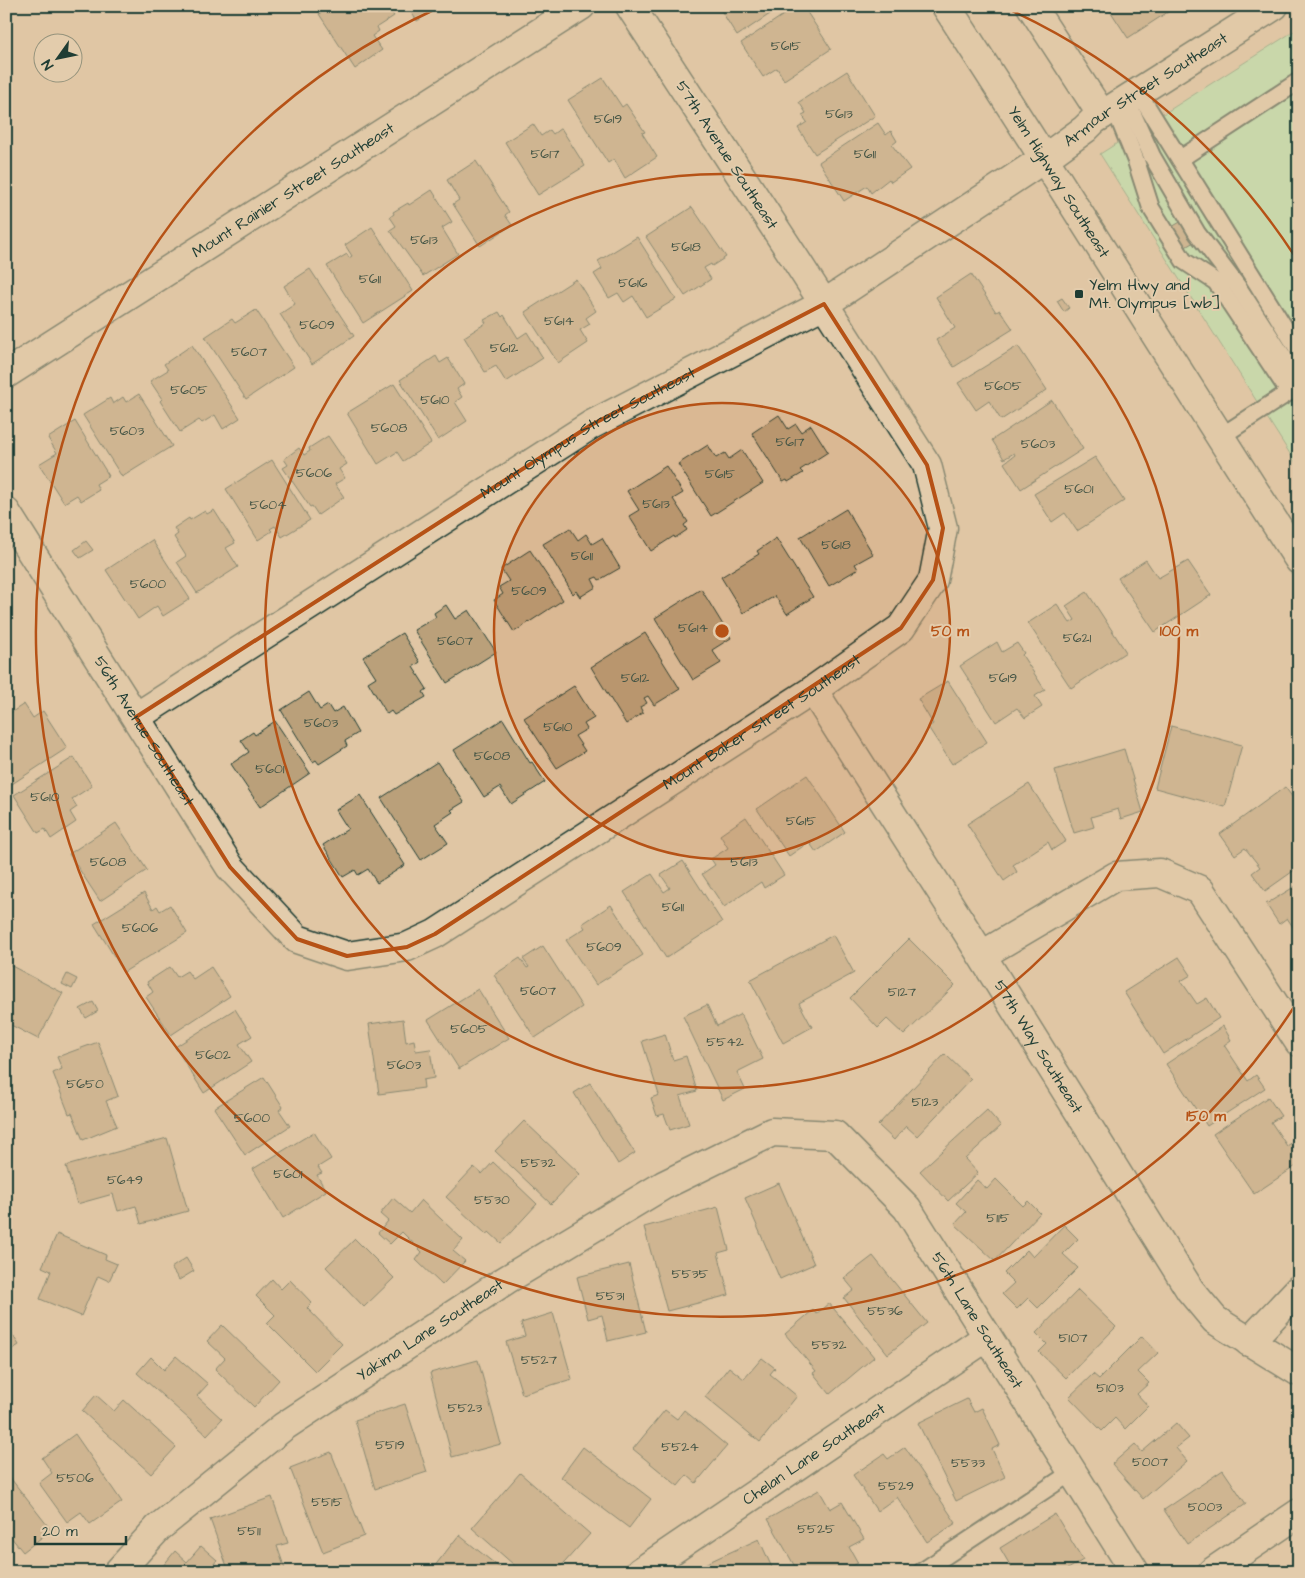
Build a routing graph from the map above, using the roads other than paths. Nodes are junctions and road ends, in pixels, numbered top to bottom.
1 (581, 6) edge
2 (630, 6) edge
3 (946, 6) edge
4 (1031, 6) edge
5 (1274, 6) edge
6 (1299, 81) edge
7 (1120, 103) junction
8 (1045, 158) junction
9 (1180, 159) junction
10 (824, 304) junction
11 (1299, 351) edge
12 (6, 374) edge
13 (1295, 386) edge
14 (1220, 437) junction
15 (6, 512) edge
16 (1299, 560) edge
17 (813, 690) junction
18 (136, 717) junction
19 (298, 939) joint
20 (982, 955) junction
21 (1299, 1042) edge
22 (772, 1132) joint
23 (1299, 1288) edge
24 (988, 1337) junction
25 (1249, 1342) junction
26 (1299, 1372) edge
27 (1072, 1472) junction
28 (1299, 1513) edge
29 (118, 1572) edge
30 (640, 1572) edge
31 (921, 1572) edge
32 (1134, 1572) edge
33 (1212, 1572) edge

1 - 12 street, Mount Rainier Street Southeast
2 - 10 street, 57th Avenue Southeast
3 - 8 street, Yelm Highway Southeast
4 - 7 street
5 - 7 street, Armour Street Southeast
6 - 9 lane
7 - 8 street, Armour Street Southeast
7 - 9 lane
7 - 13 lane
7 - 13 lane
8 - 10 street, Mount Olympus Street Southeast
8 - 14 street, Yelm Highway Southeast
9 - 11 lane
10 - 17 street, Mount Baker Street Southeast
10 - 18 street, Mount Olympus Street Southeast
13 - 14 lane
14 - 16 street, Yelm Highway Southeast
15 - 18 street, 56th Avenue Southeast
17 - 19 street, Mount Baker Street Southeast
17 - 20 street, 57th Way Southeast
18 - 19 street, 56th Avenue Southeast
20 - 21 street
20 - 25 street, 57th Way Southeast
22 - 24 street, 56th Lane Southeast
22 - 29 street, Yakima Lane Southeast
23 - 25 street
24 - 27 street, 56th Lane Southeast
24 - 30 street, Chelan Lane Southeast
25 - 26 street, 57th Way Southeast
27 - 31 lane
27 - 32 street, 56th Lane Southeast
28 - 33 street

